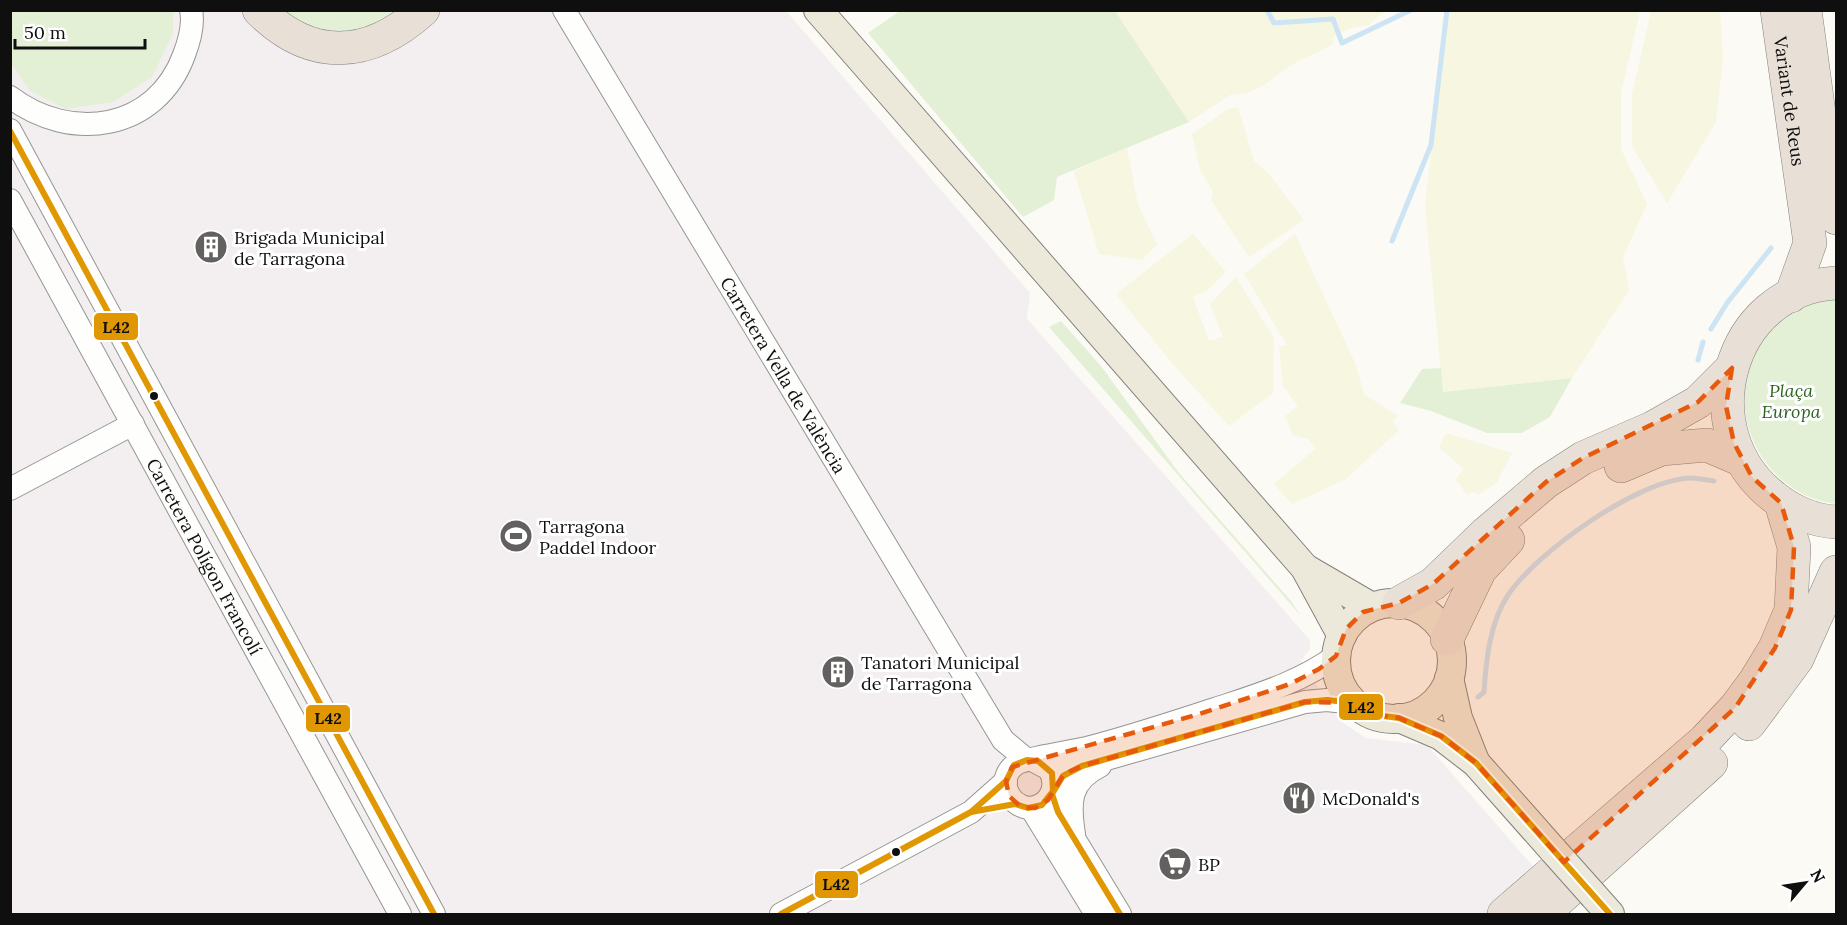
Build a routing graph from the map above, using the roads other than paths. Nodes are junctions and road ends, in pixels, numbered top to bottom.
1 (191, 10) edge
2 (259, 10) edge
3 (423, 10) edge
4 (564, 10) edge
5 (818, 10) edge
6 (1778, 10) edge
7 (1805, 10) edge
8 (10, 97) edge
9 (10, 130) edge
10 (1823, 199) edge
11 (10, 200) edge
12 (1836, 284) edge
13 (1791, 296) junction
14 (1732, 368) junction
15 (133, 424) junction
16 (1742, 460) junction
17 (10, 489) edge
18 (1781, 503) junction
19 (1836, 522) edge
20 (1305, 568) junction
21 (1836, 572) edge
22 (1386, 605) junction
23 (1447, 639) junction
24 (1339, 646) junction
25 (1449, 678) junction
26 (1354, 703) junction
27 (1399, 718) junction
28 (1123, 754) junction
29 (1476, 763) junction
30 (1018, 768) junction
31 (1053, 789) junction
32 (1023, 806) junction
33 (971, 812) junction
34 (1076, 841) junction
35 (1602, 905) edge
36 (400, 915) edge
37 (434, 915) edge
38 (781, 915) edge
39 (1096, 915) edge
40 (1120, 915) edge
41 (1504, 915) edge
42 (1543, 915) edge

1 - 8 street
2 - 3 highway
4 - 30 street, Carretera Vella de València
5 - 20 main road
6 - 10 highway, Variant de Reus
7 - 10 highway, Variant de Reus
9 - 37 street, Carretera Polígon Francolí
10 - 13 highway
11 - 15 street, Carretera Polígon Francolí
12 - 13 highway
13 - 14 highway
14 - 16 highway
14 - 22 highway
15 - 17 street
15 - 36 street, Carretera Polígon Francolí
16 - 18 highway
16 - 23 highway
18 - 19 highway
18 - 41 highway
20 - 22 main road
20 - 24 main road
21 - 42 highway
22 - 23 main road
22 - 24 main road
23 - 25 main road
24 - 26 main road
24 - 30 street
25 - 27 main road
25 - 29 main road
26 - 27 main road
26 - 28 street
27 - 29 main road
28 - 31 street
28 - 34 street
29 - 35 main road, bridge
30 - 31 street
30 - 32 street
30 - 33 street
31 - 32 street
31 - 34 street
32 - 33 street
32 - 39 street
33 - 38 street
34 - 40 street

